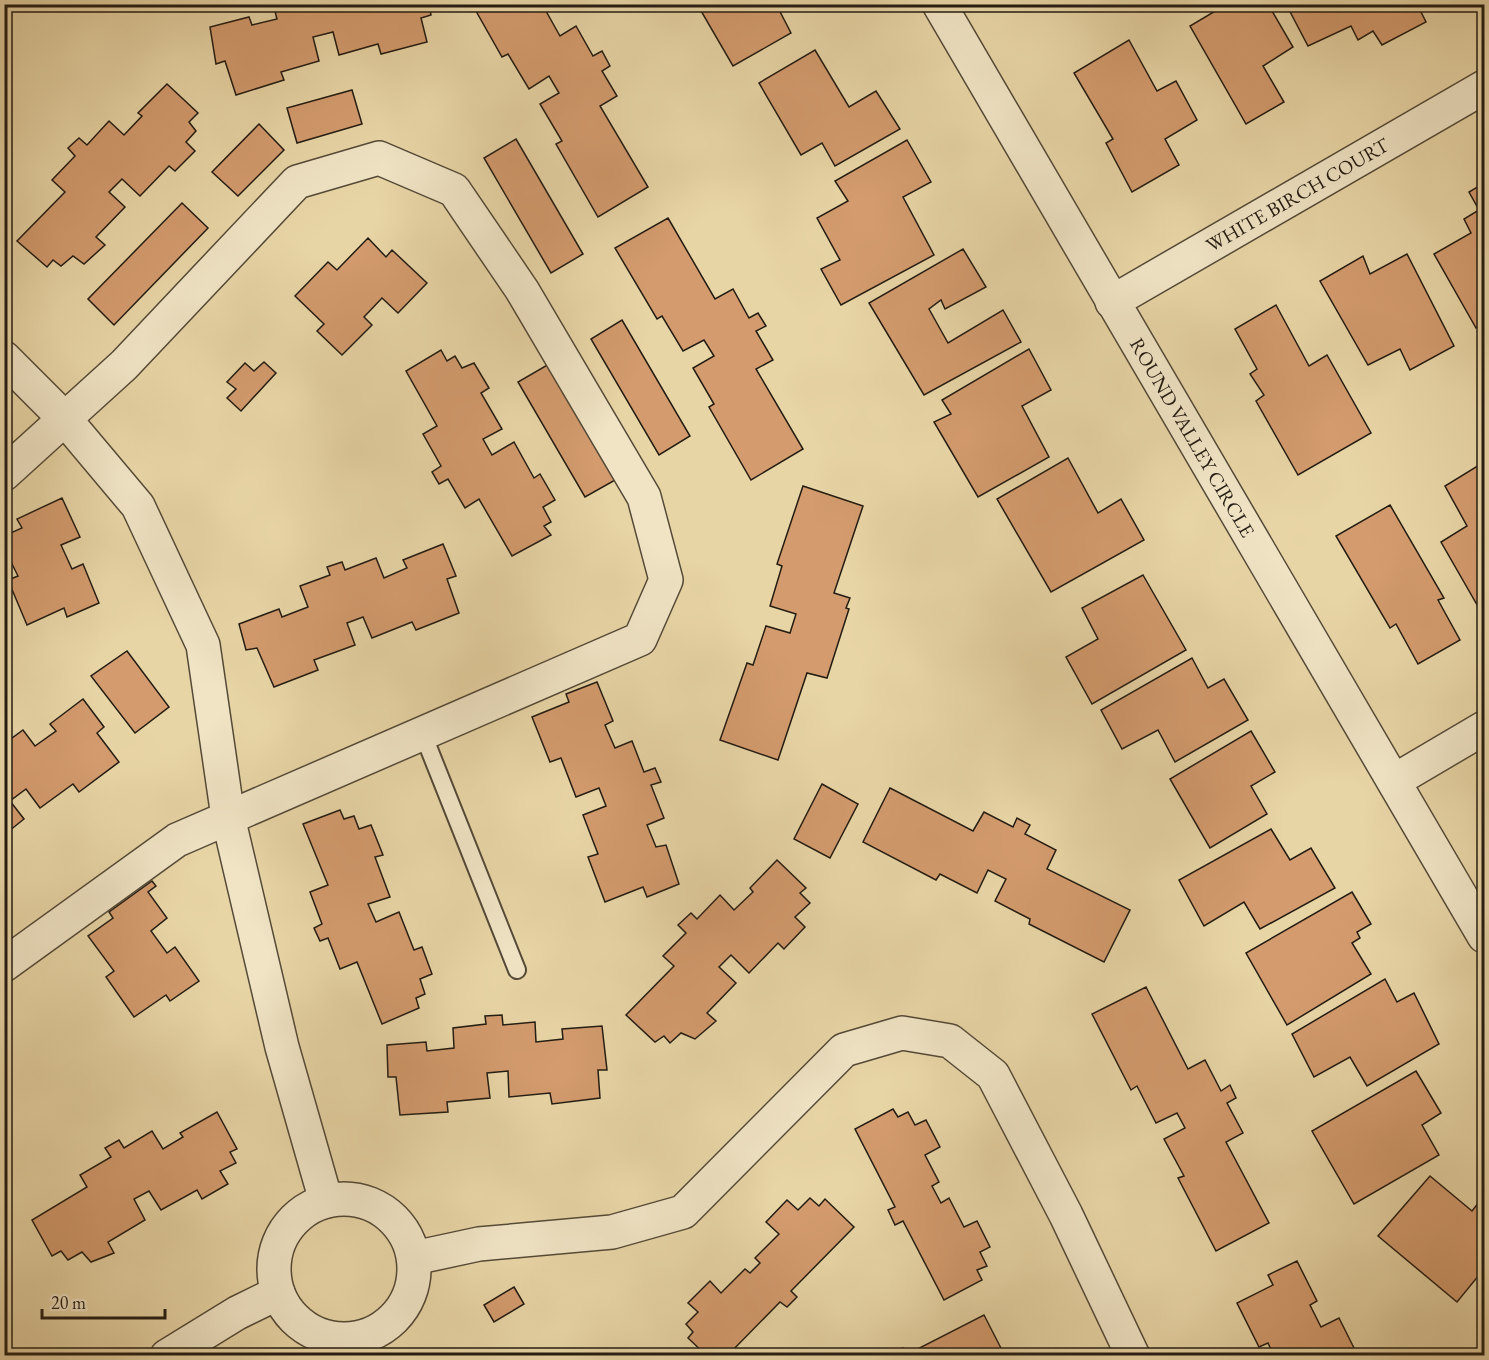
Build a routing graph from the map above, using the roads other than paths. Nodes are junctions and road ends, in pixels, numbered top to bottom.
1 (939, 4) edge
2 (1485, 87) edge
3 (1112, 302) junction
4 (4, 358) edge
5 (64, 418) junction
6 (4, 474) edge
7 (1485, 728) edge
8 (423, 734) junction
9 (1394, 782) junction
10 (228, 817) junction
11 (1485, 936) edge
12 (4, 965) edge
13 (517, 970) dead end
14 (326, 1201) junction
15 (414, 1258) junction
16 (278, 1293) junction
17 (167, 1356) edge
18 (1132, 1356) edge

1 - 3 street, ROUND VALLEY CIRCLE
2 - 3 street, WHITE BIRCH COURT
3 - 9 street, ROUND VALLEY CIRCLE
4 - 5 street
5 - 6 street
5 - 8 street
5 - 10 street
7 - 9 street
8 - 10 street
8 - 13 lane
9 - 11 street, ROUND VALLEY CIRCLE
10 - 12 street
10 - 14 street
14 - 15 street
14 - 16 street
15 - 16 street
15 - 18 street
16 - 17 street

